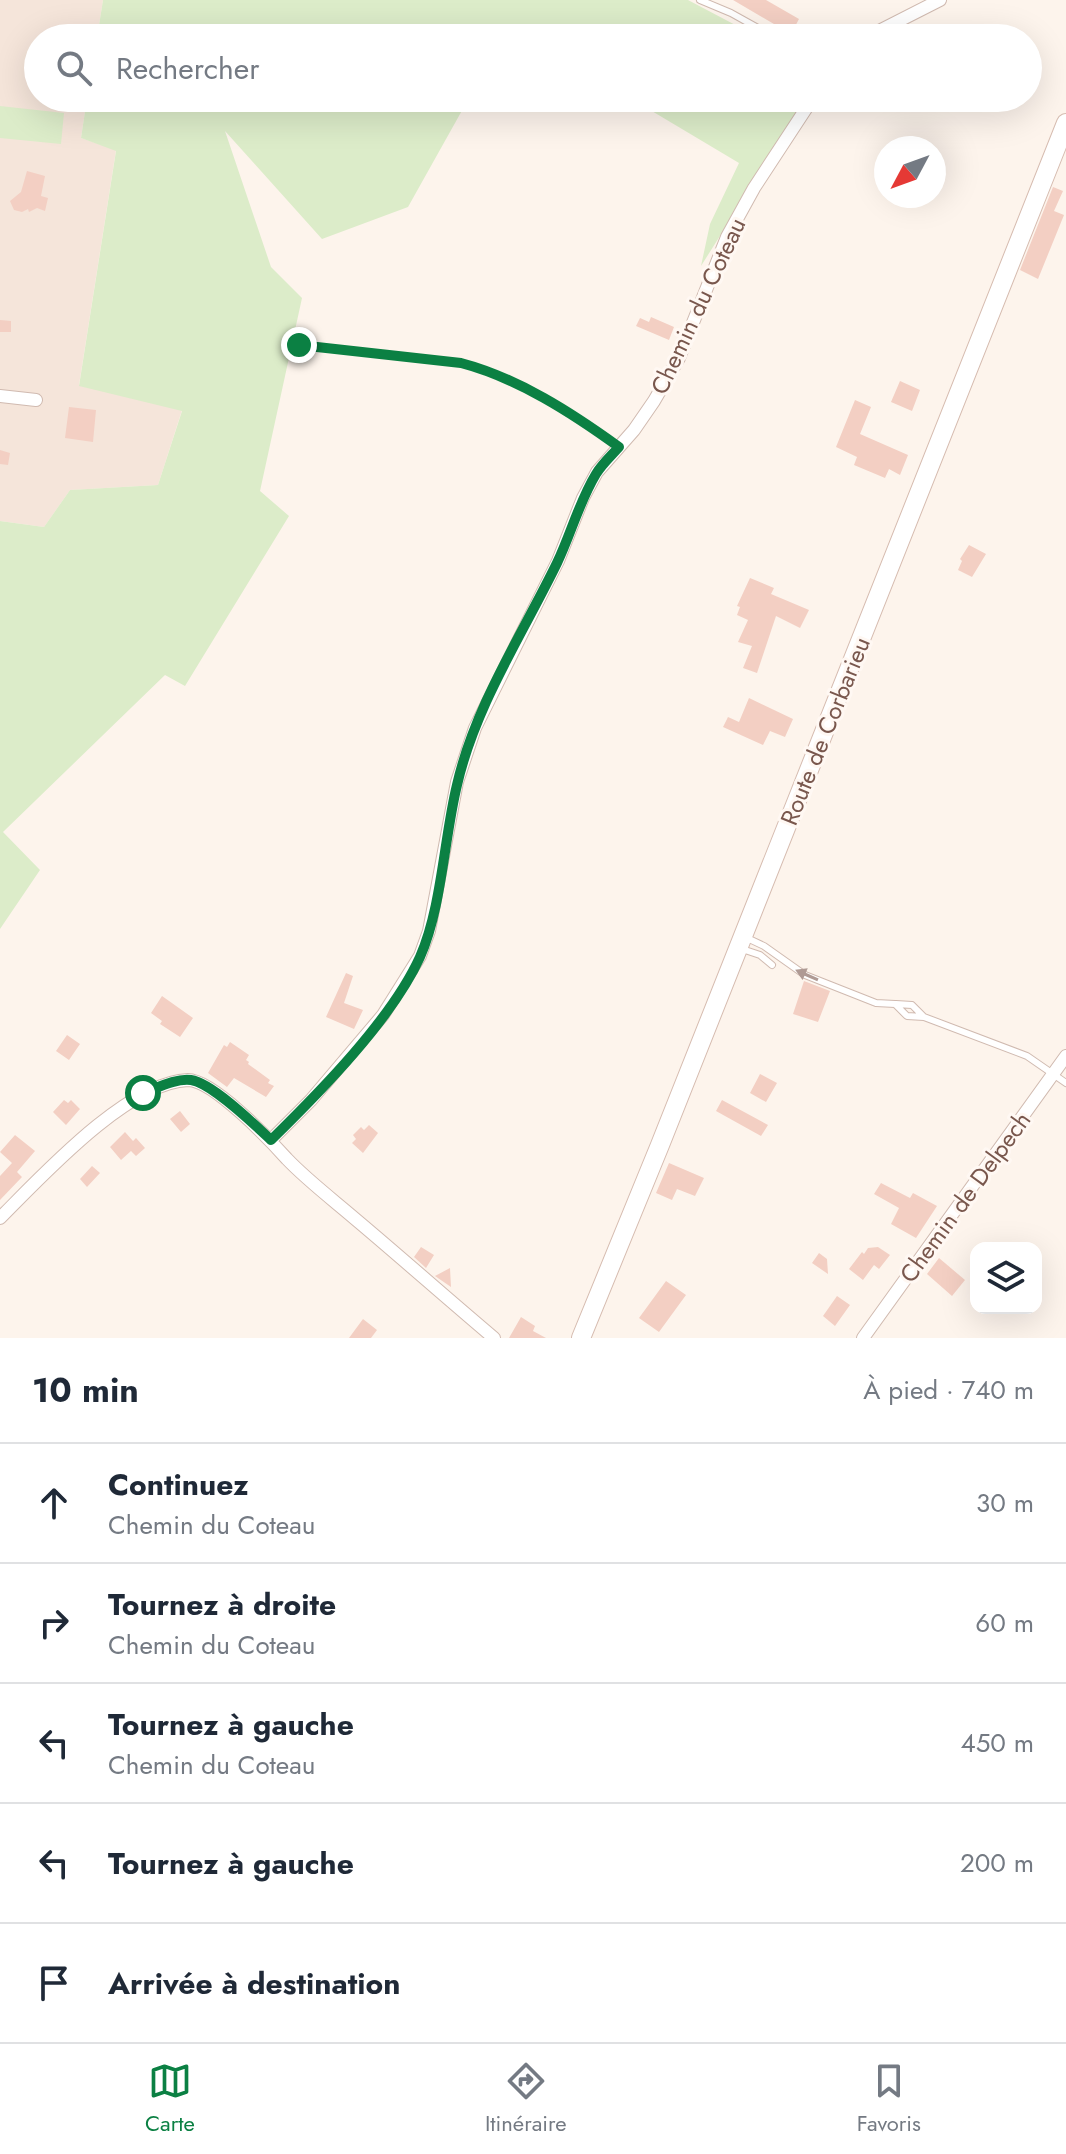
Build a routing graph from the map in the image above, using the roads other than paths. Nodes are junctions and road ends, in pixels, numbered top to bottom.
1 (700, 0) edge
2 (940, 0) edge
3 (751, 24) edge
4 (893, 24) edge
5 (804, 112) edge
6 (1066, 123) edge
7 (0, 396) edge
8 (36, 400) dead end
9 (741, 942) junction
10 (772, 965) dead end
11 (895, 1004) junction
12 (924, 1017) junction
13 (1066, 1056) edge
14 (1054, 1073) junction
15 (1066, 1083) edge
16 (271, 1140) junction
17 (0, 1218) edge
18 (494, 1338) edge
19 (581, 1338) edge
20 (863, 1338) edge

1 - 3 lane
2 - 4 street
5 - 16 street, Chemin du Coteau
6 - 9 main road, Route de Corbarieu
7 - 8 street
9 - 10 lane
11 -> 9 lane
9 - 19 main road, Route de Corbarieu
11 - 12 lane
11 - 12 lane
12 - 14 lane
13 - 14 street, Chemin de Delpech
14 - 15 lane
14 - 20 street, Chemin de Delpech
16 - 17 street
16 - 18 street

